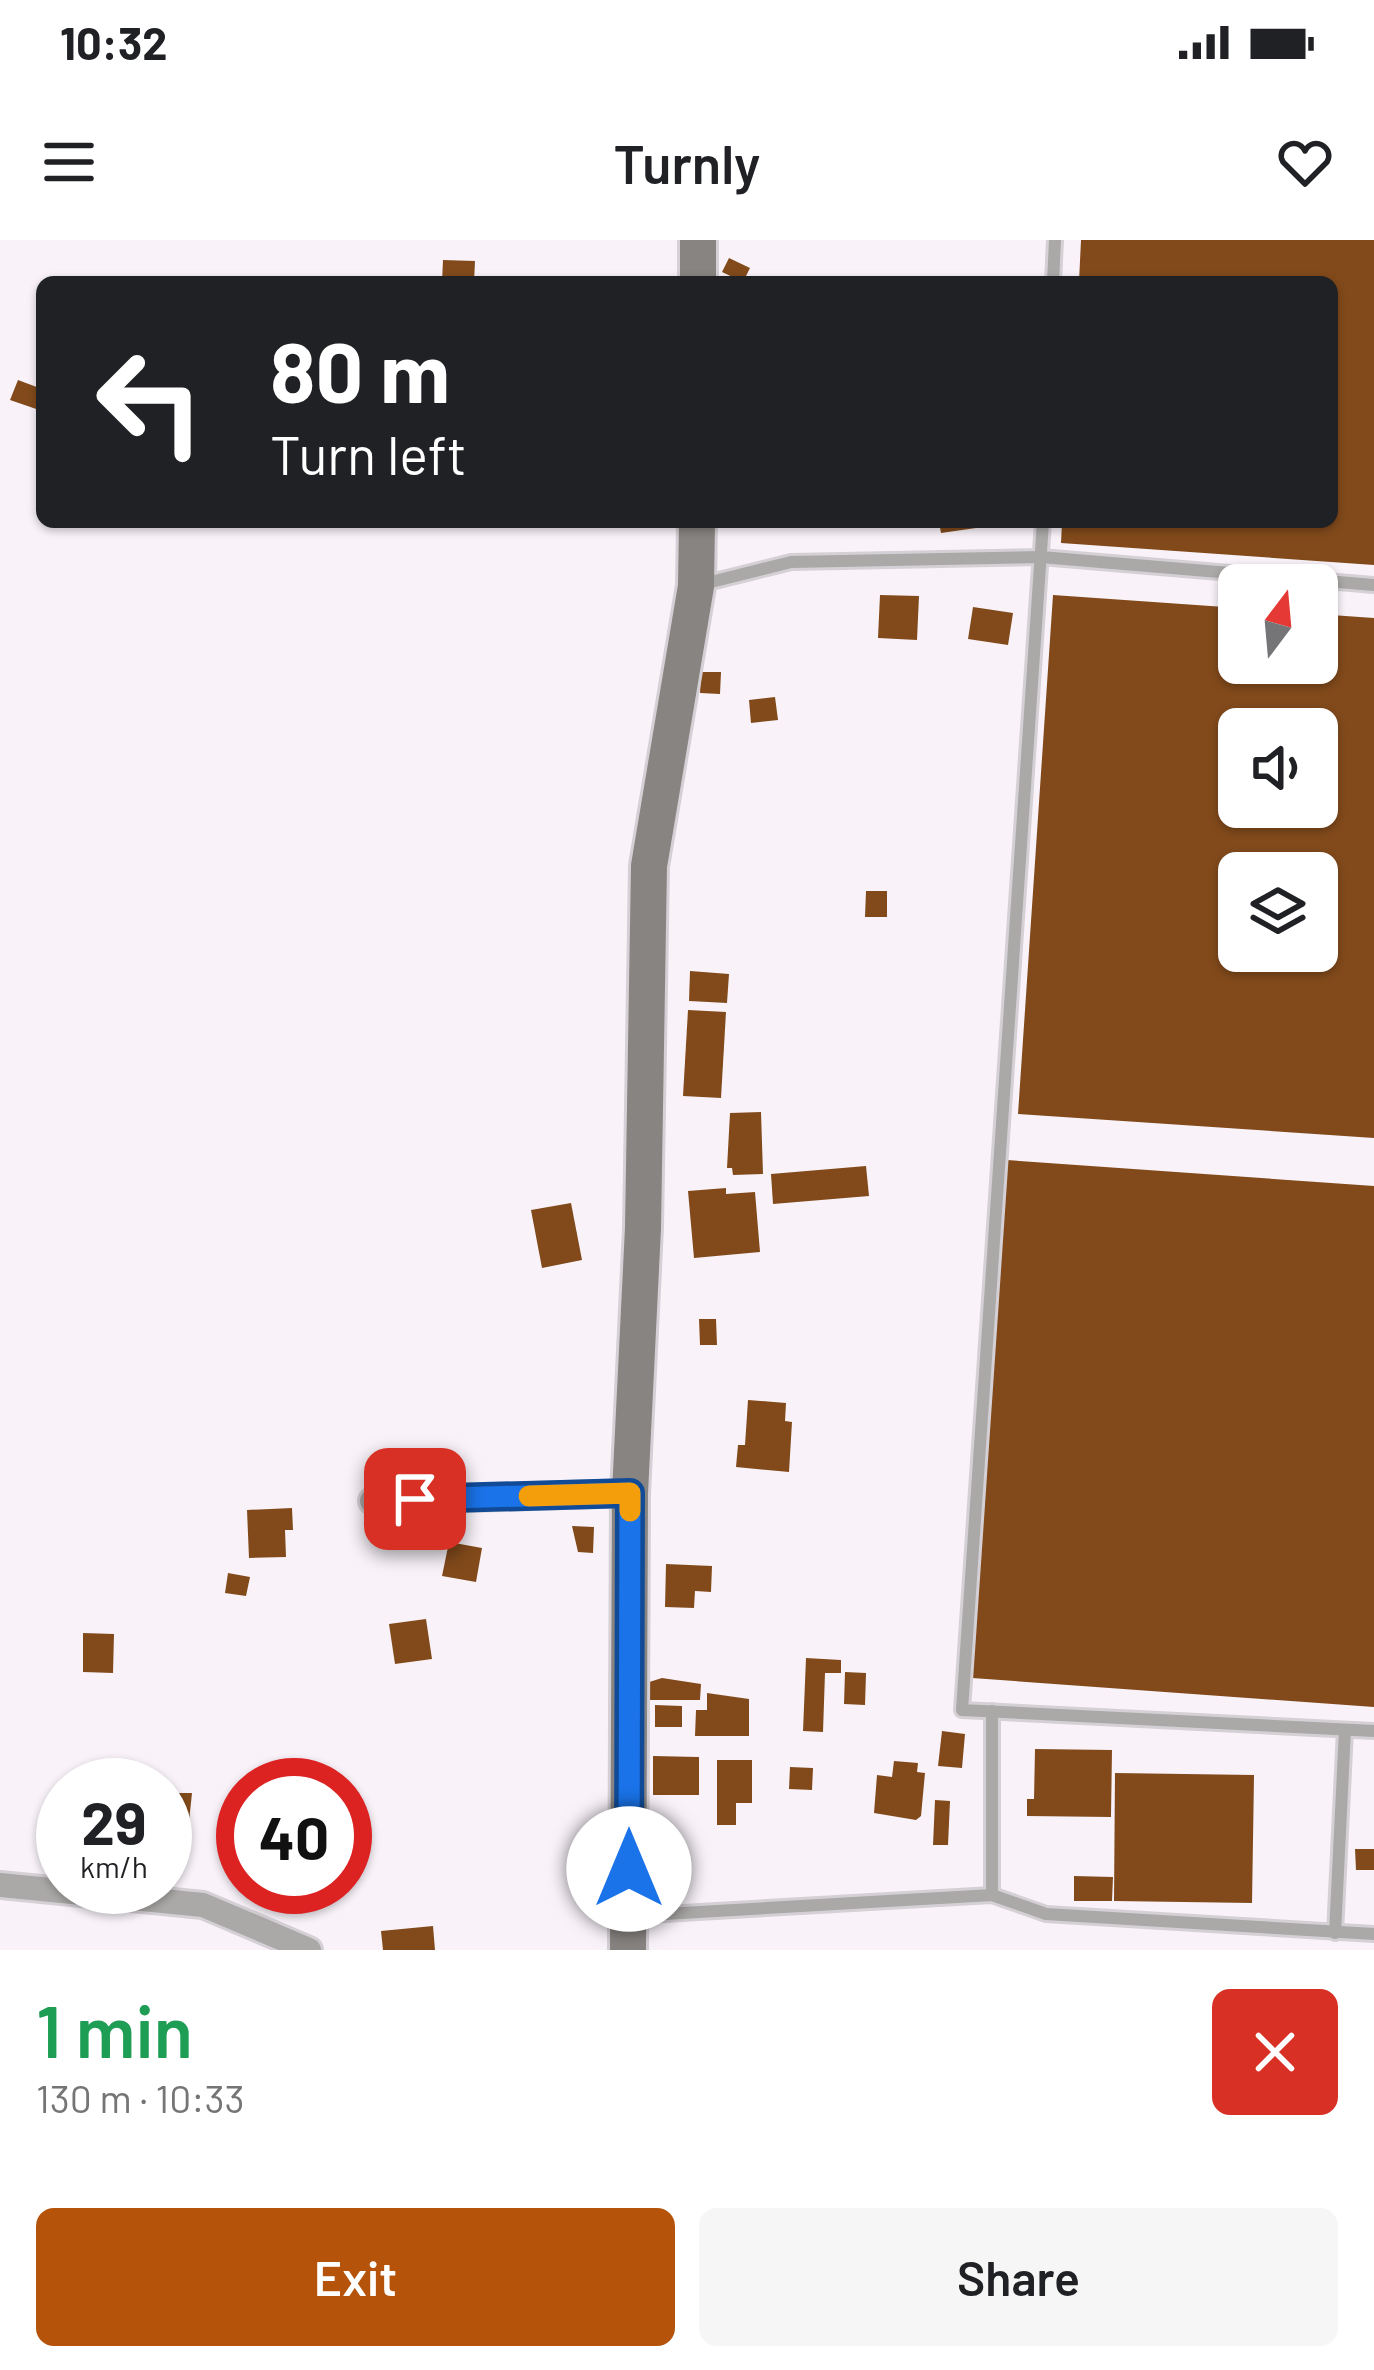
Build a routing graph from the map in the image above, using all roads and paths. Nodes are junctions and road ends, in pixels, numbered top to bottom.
1 (698, 240) edge
2 (1054, 240) edge
3 (698, 276) edge
4 (1053, 276) edge
5 (697, 528) edge
6 (1042, 528) edge
7 (1041, 557) junction
8 (1374, 585) edge
9 (696, 586) junction
10 (630, 1493) junction
11 (372, 1501) dead end
12 (992, 1711) junction
13 (1345, 1730) junction
14 (1374, 1731) edge
15 (0, 1885) edge
16 (992, 1895) junction
17 (628, 1933) edge
18 (1335, 1933) junction
19 (1374, 1934) edge
20 (309, 1950) edge

1 - 3 street
2 - 4 lane
5 - 9 street
6 - 7 lane
7 - 8 lane
7 - 9 lane
7 - 12 lane
9 - 10 street
10 - 11 street
10 - 17 street
12 - 13 lane
12 - 16 lane
13 - 14 lane
13 - 18 lane
15 - 20 street
16 - 17 lane
16 - 18 lane
18 - 19 lane

